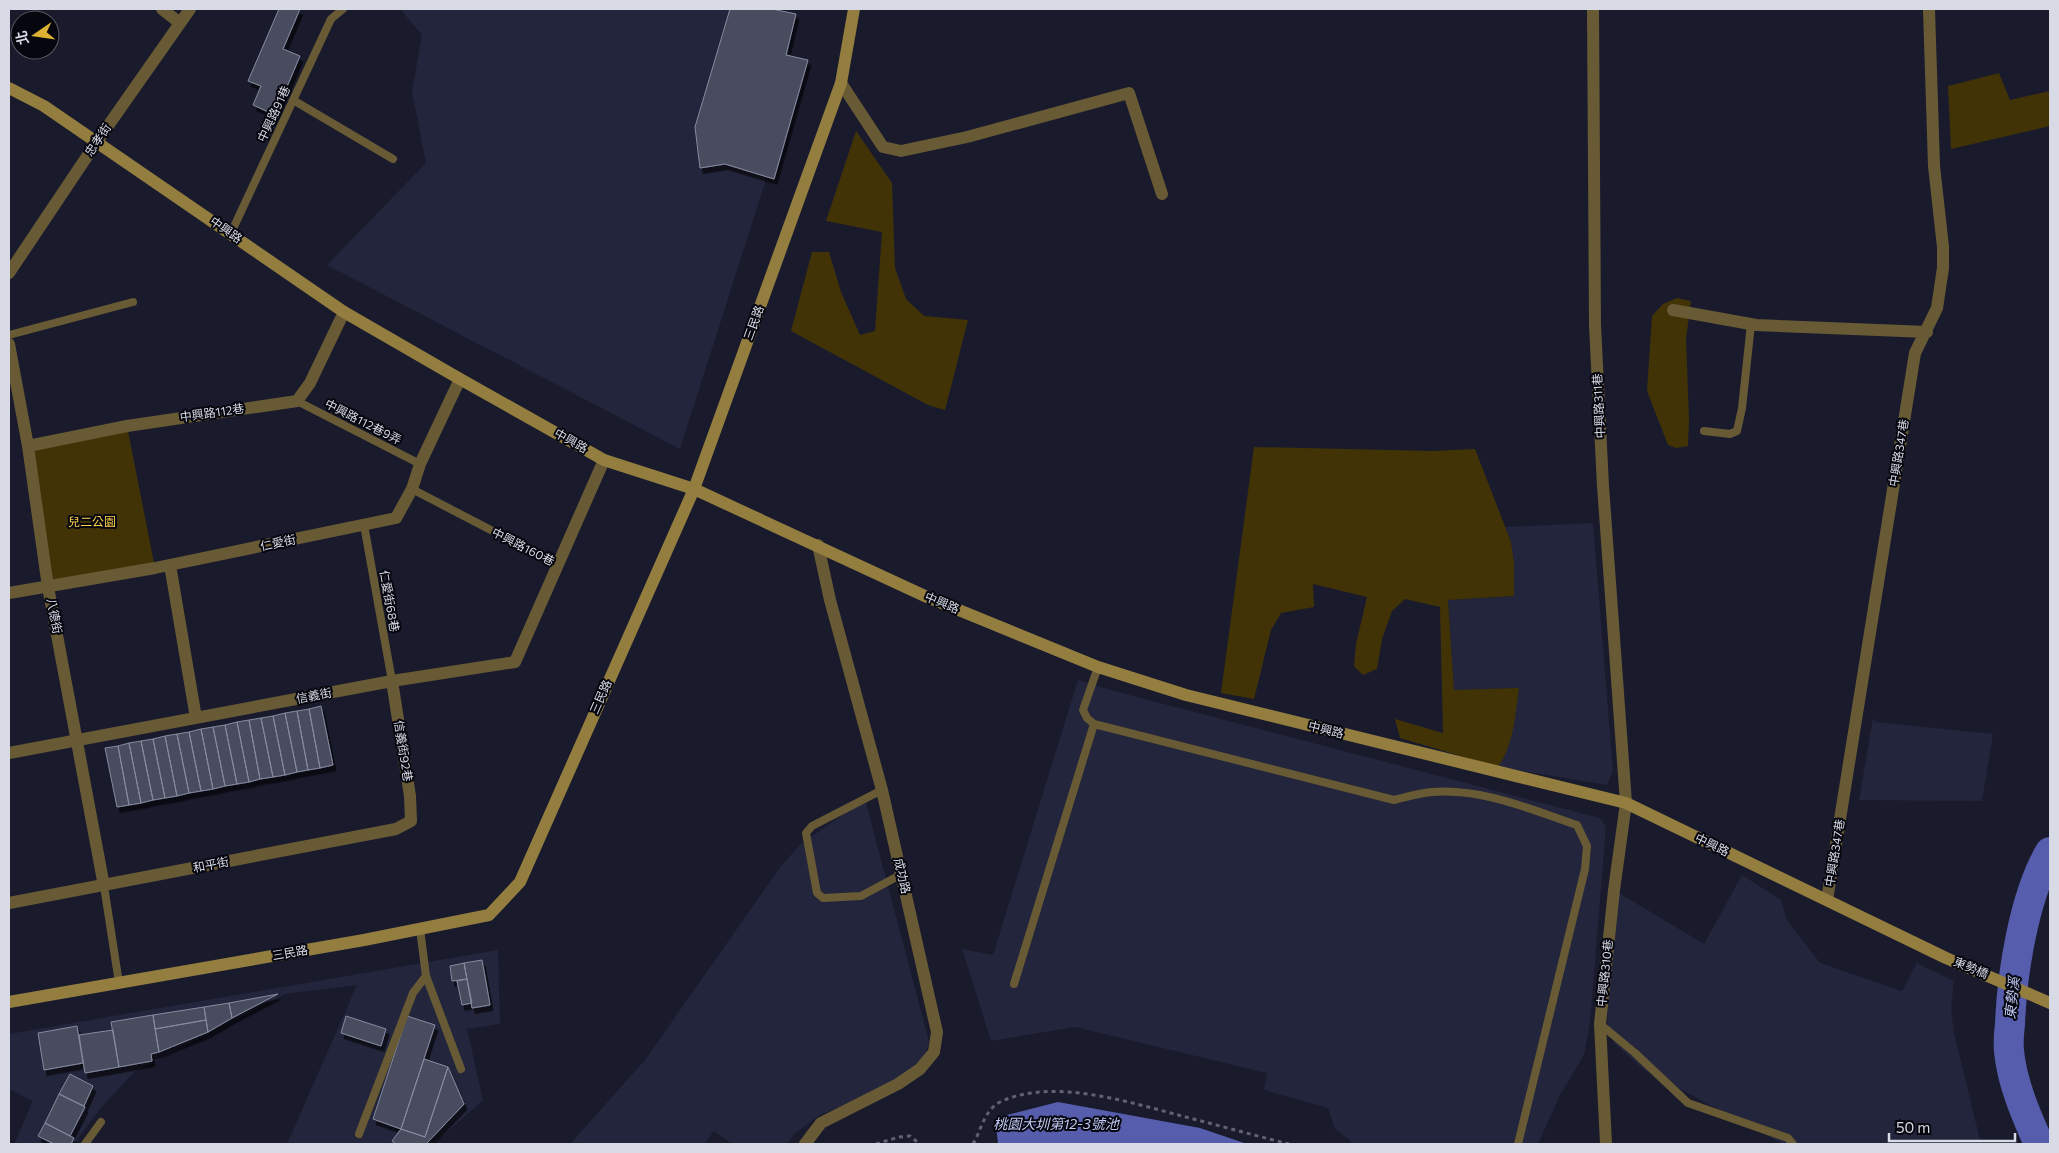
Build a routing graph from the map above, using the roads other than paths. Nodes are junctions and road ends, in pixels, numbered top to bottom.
1 (162, 9) edge
2 (190, 9) edge
3 (343, 9) edge
4 (854, 9) edge
5 (1593, 9) edge
6 (1929, 9) edge
7 (180, 23) junction
8 (841, 83) junction
9 (9, 88) edge
10 (293, 100) junction
11 (96, 143) junction
12 (392, 159) dead end
13 (1162, 194) dead end
14 (231, 234) junction
15 (9, 273) edge
16 (133, 302) dead end
17 (1673, 310) dead end
18 (344, 312) junction
19 (1751, 324) junction
20 (1927, 332) junction
21 (9, 335) edge
22 (9, 344) edge
23 (460, 380) junction
24 (297, 401) junction
25 (1704, 432) dead end
26 (28, 446) junction
27 (604, 460) junction
28 (420, 464) junction
29 (412, 489) junction
30 (694, 489) junction
31 (364, 525) junction
32 (818, 545) junction
33 (170, 565) junction
34 (558, 565) junction
35 (48, 587) junction
36 (9, 593) edge
37 (1098, 667) junction
38 (392, 681) junction
39 (196, 718) junction
40 (1094, 724) junction
41 (78, 741) junction
42 (9, 753) edge
43 (882, 790) junction
44 (1626, 803) junction
45 (411, 822) joint
46 (902, 874) junction
47 (104, 886) junction
48 (1827, 900) junction
49 (9, 903) edge
50 (420, 929) junction
51 (1946, 958) joint
52 (426, 976) junction
53 (119, 983) junction
54 (1014, 984) dead end
55 (9, 1002) edge
56 (2050, 1003) edge
57 (1600, 1024) junction
58 (461, 1069) dead end
59 (101, 1122) dead end
60 (359, 1134) dead end
61 (84, 1144) edge
62 (806, 1144) edge
63 (1518, 1144) edge
64 (1606, 1144) edge
65 (1793, 1144) edge

1 - 7 street
2 - 7 street, 忠孝街
3 - 10 lane, 中興路91巷
4 - 8 street, 三民路
5 - 44 street, 中興路311巷
6 - 20 street, 中興路347巷
7 - 11 street, 忠孝街
8 - 13 street
8 - 30 street, 三民路
9 - 11 street, 中興路
10 - 12 lane
10 - 14 lane, 中興路91巷
11 - 14 street, 中興路
11 - 15 street, 忠孝街
14 - 18 street, 中興路
16 - 21 lane
17 - 19 street
18 - 23 street, 中興路
18 - 24 street
19 - 20 street
19 - 25 lane
20 - 48 street, 中興路347巷
22 - 26 street, 八德街
23 - 27 street, 中興路
23 - 28 street, 仁愛街
24 - 26 street, 中興路112巷
24 - 28 lane, 中興路112巷9弄
26 - 35 street, 八德街
27 - 30 street, 中興路
27 - 34 street, 中興路160巷
28 - 29 street, 仁愛街
29 - 31 street, 仁愛街
29 - 34 lane, 中興路160巷
30 - 32 street, 中興路
30 - 50 street, 三民路
31 - 33 street, 仁愛街
31 - 38 lane, 仁愛街68巷
32 - 37 street, 中興路
32 - 43 street, 成功路
33 - 35 street, 仁愛街
33 - 39 street
34 - 38 street, 信義街
35 - 36 street, 仁愛街
35 - 41 street, 八德街
37 - 40 lane
37 - 44 street, 中興路
38 - 39 street, 信義街
38 - 45 street, 信義街92巷
39 - 41 street, 信義街
40 - 54 lane
40 - 63 lane
41 - 42 street, 信義街
41 - 47 street, 八德街
43 - 46 street, 成功路
43 - 46 lane
44 - 48 street, 中興路
44 - 57 street, 中興路310巷
45 - 47 street, 和平街
46 - 62 street, 成功路
47 - 49 street, 和平街
47 - 53 lane
48 - 51 street, 中興路
50 - 52 lane
50 - 53 street, 三民路
51 - 56 street, 東勢橋
52 - 58 lane
52 - 60 lane
53 - 55 street, 三民路
57 - 64 street, 中興路310巷
57 - 65 lane
59 - 61 lane

